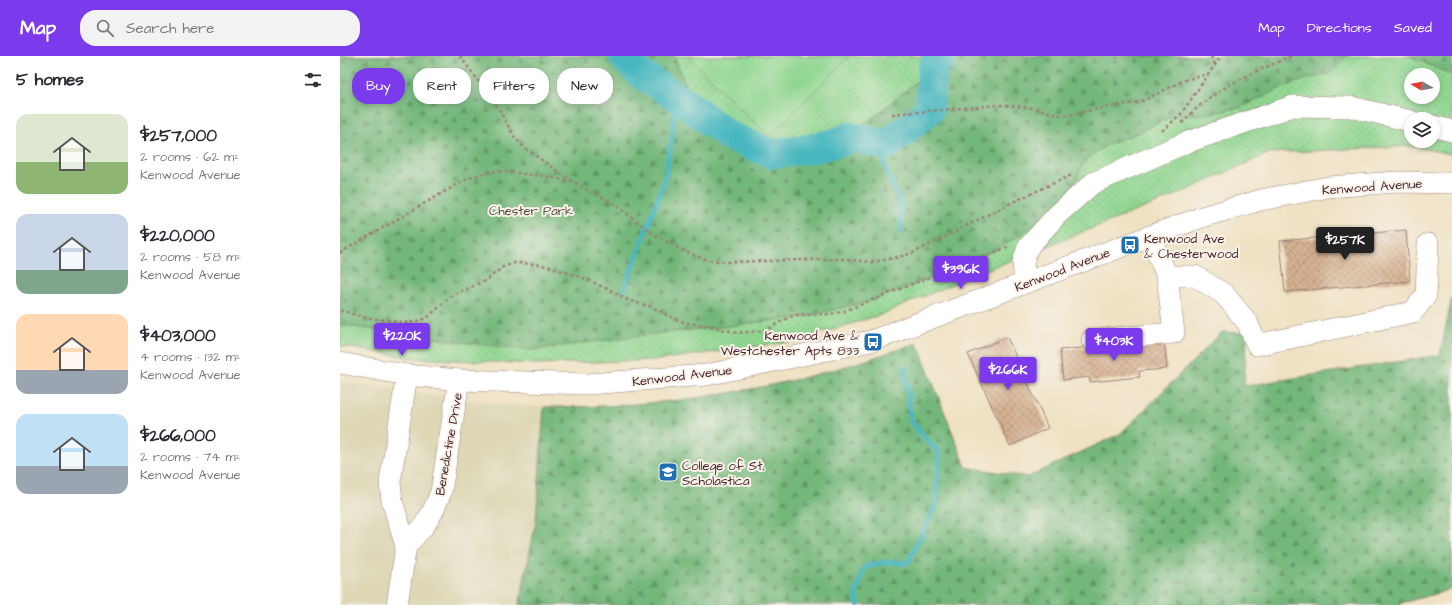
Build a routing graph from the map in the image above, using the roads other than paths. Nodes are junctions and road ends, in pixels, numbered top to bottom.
1 (1404, 119) edge
2 (1440, 128) edge
3 (1452, 131) edge
4 (1452, 182) edge
5 (1150, 236) junction
6 (1428, 244) dead end
7 (1167, 276) junction
8 (1026, 283) junction
9 (1092, 340) dead end
10 (340, 363) edge
11 (407, 375) junction
12 (459, 380) junction
13 (406, 546) junction
14 (397, 605) edge

1 - 8 street
2 - 3 street
4 - 5 street, Kenwood Avenue
5 - 7 street
5 - 8 street, Kenwood Avenue
6 - 7 street
7 - 9 street
8 - 12 street, Kenwood Avenue
10 - 11 street, Kenwood Avenue
11 - 12 street, Kenwood Avenue
11 - 13 street
12 - 13 street, Benedictine Drive
13 - 14 street

